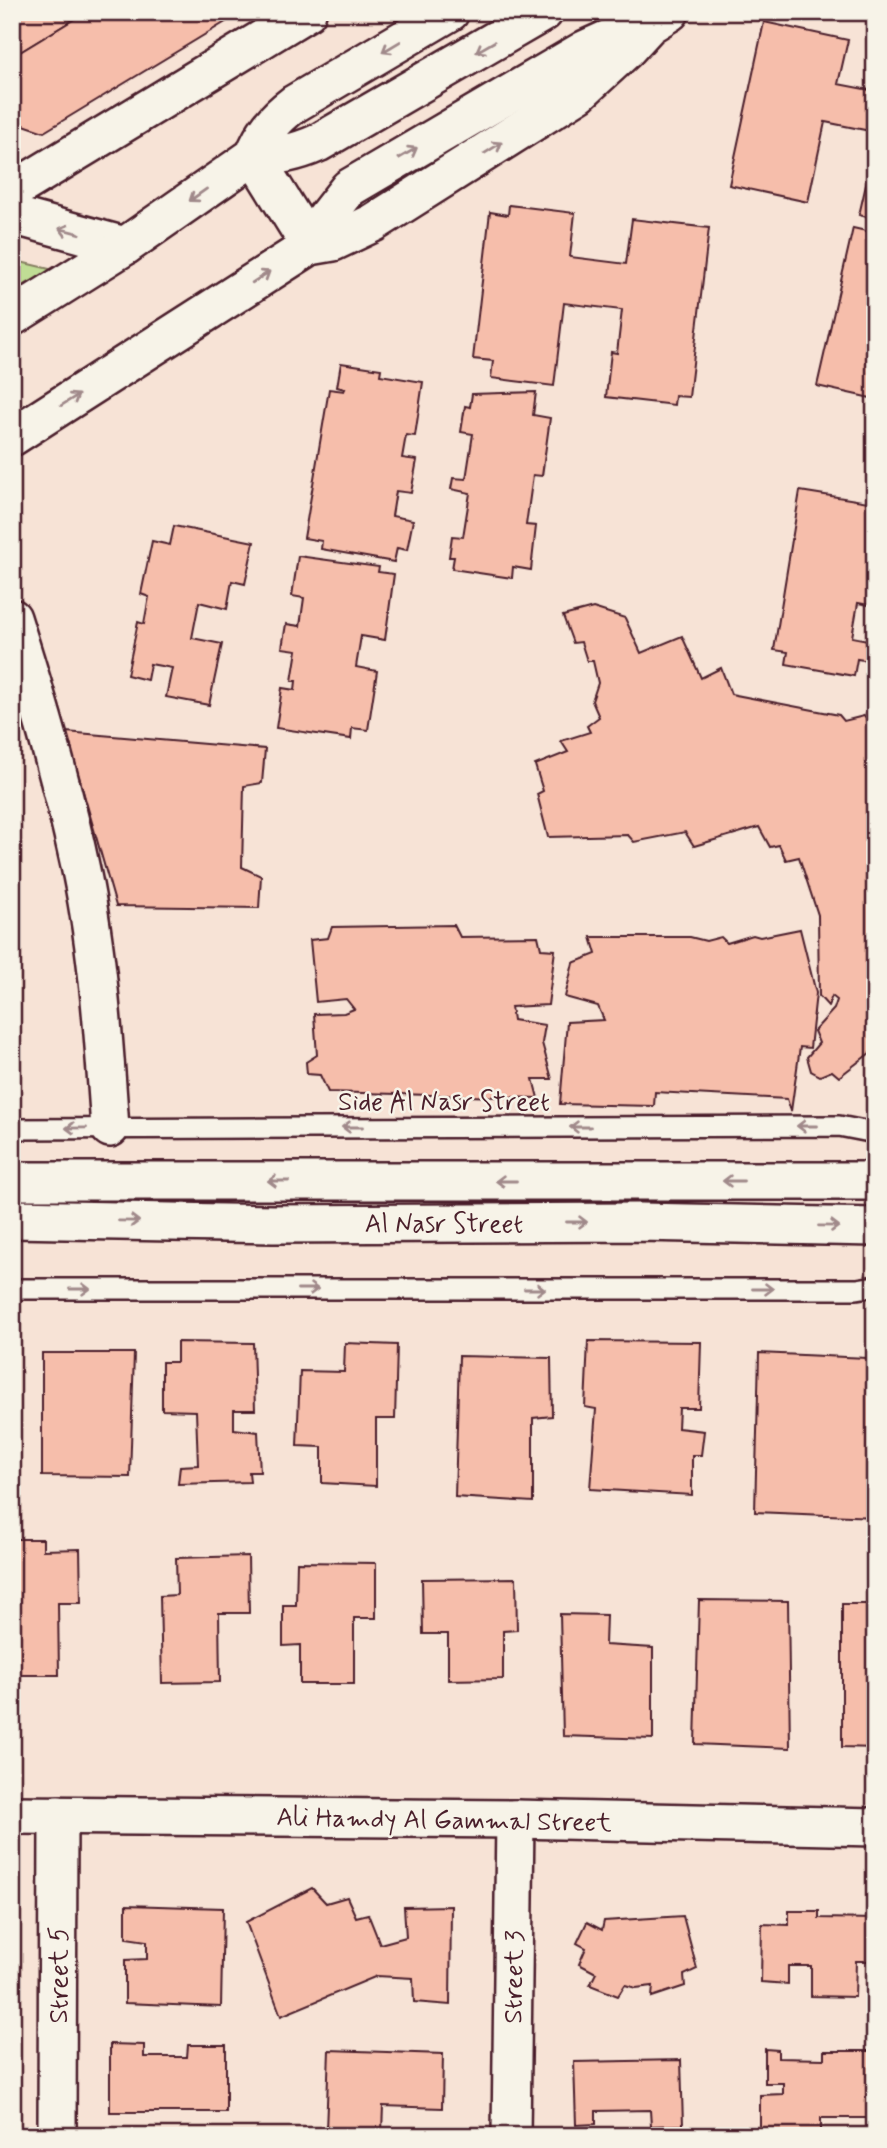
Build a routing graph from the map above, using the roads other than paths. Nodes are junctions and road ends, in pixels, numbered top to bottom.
1 (307, 12) edge
2 (450, 12) edge
3 (544, 12) edge
4 (660, 19) edge
5 (254, 156) junction
6 (12, 191) edge
7 (12, 215) edge
8 (125, 246) junction
9 (310, 246) junction
10 (12, 317) edge
11 (12, 437) edge
12 (12, 618) edge
13 (110, 1128) junction
14 (12, 1129) edge
15 (875, 1133) edge
16 (12, 1181) edge
17 (875, 1181) edge
18 (12, 1219) edge
19 (875, 1227) edge
20 (875, 1286) edge
21 (12, 1289) edge
22 (12, 1815) edge
23 (58, 1815) junction
24 (515, 1819) junction
25 (875, 1827) edge
26 (57, 2136) edge
27 (511, 2136) edge

1 - 6 street
2 -> 5 street
3 -> 5 street
9 -> 4 street
5 -> 8 street
5 - 9 street
8 -> 7 street
8 - 10 street
11 -> 9 street
12 - 13 street
13 -> 14 lane, Side Al Nasr Street
15 -> 13 lane, Side Al Nasr Street
17 -> 16 street, Al Nasr Street
18 -> 19 street, Al Nasr Street
21 -> 20 lane
22 - 23 street, Ali Hamdy Al Gammal Street
23 - 24 street, Ali Hamdy Al Gammal Street
23 - 26 street, Street 5
24 - 25 street, Ali Hamdy Al Gammal Street
24 - 27 street, Street 3

